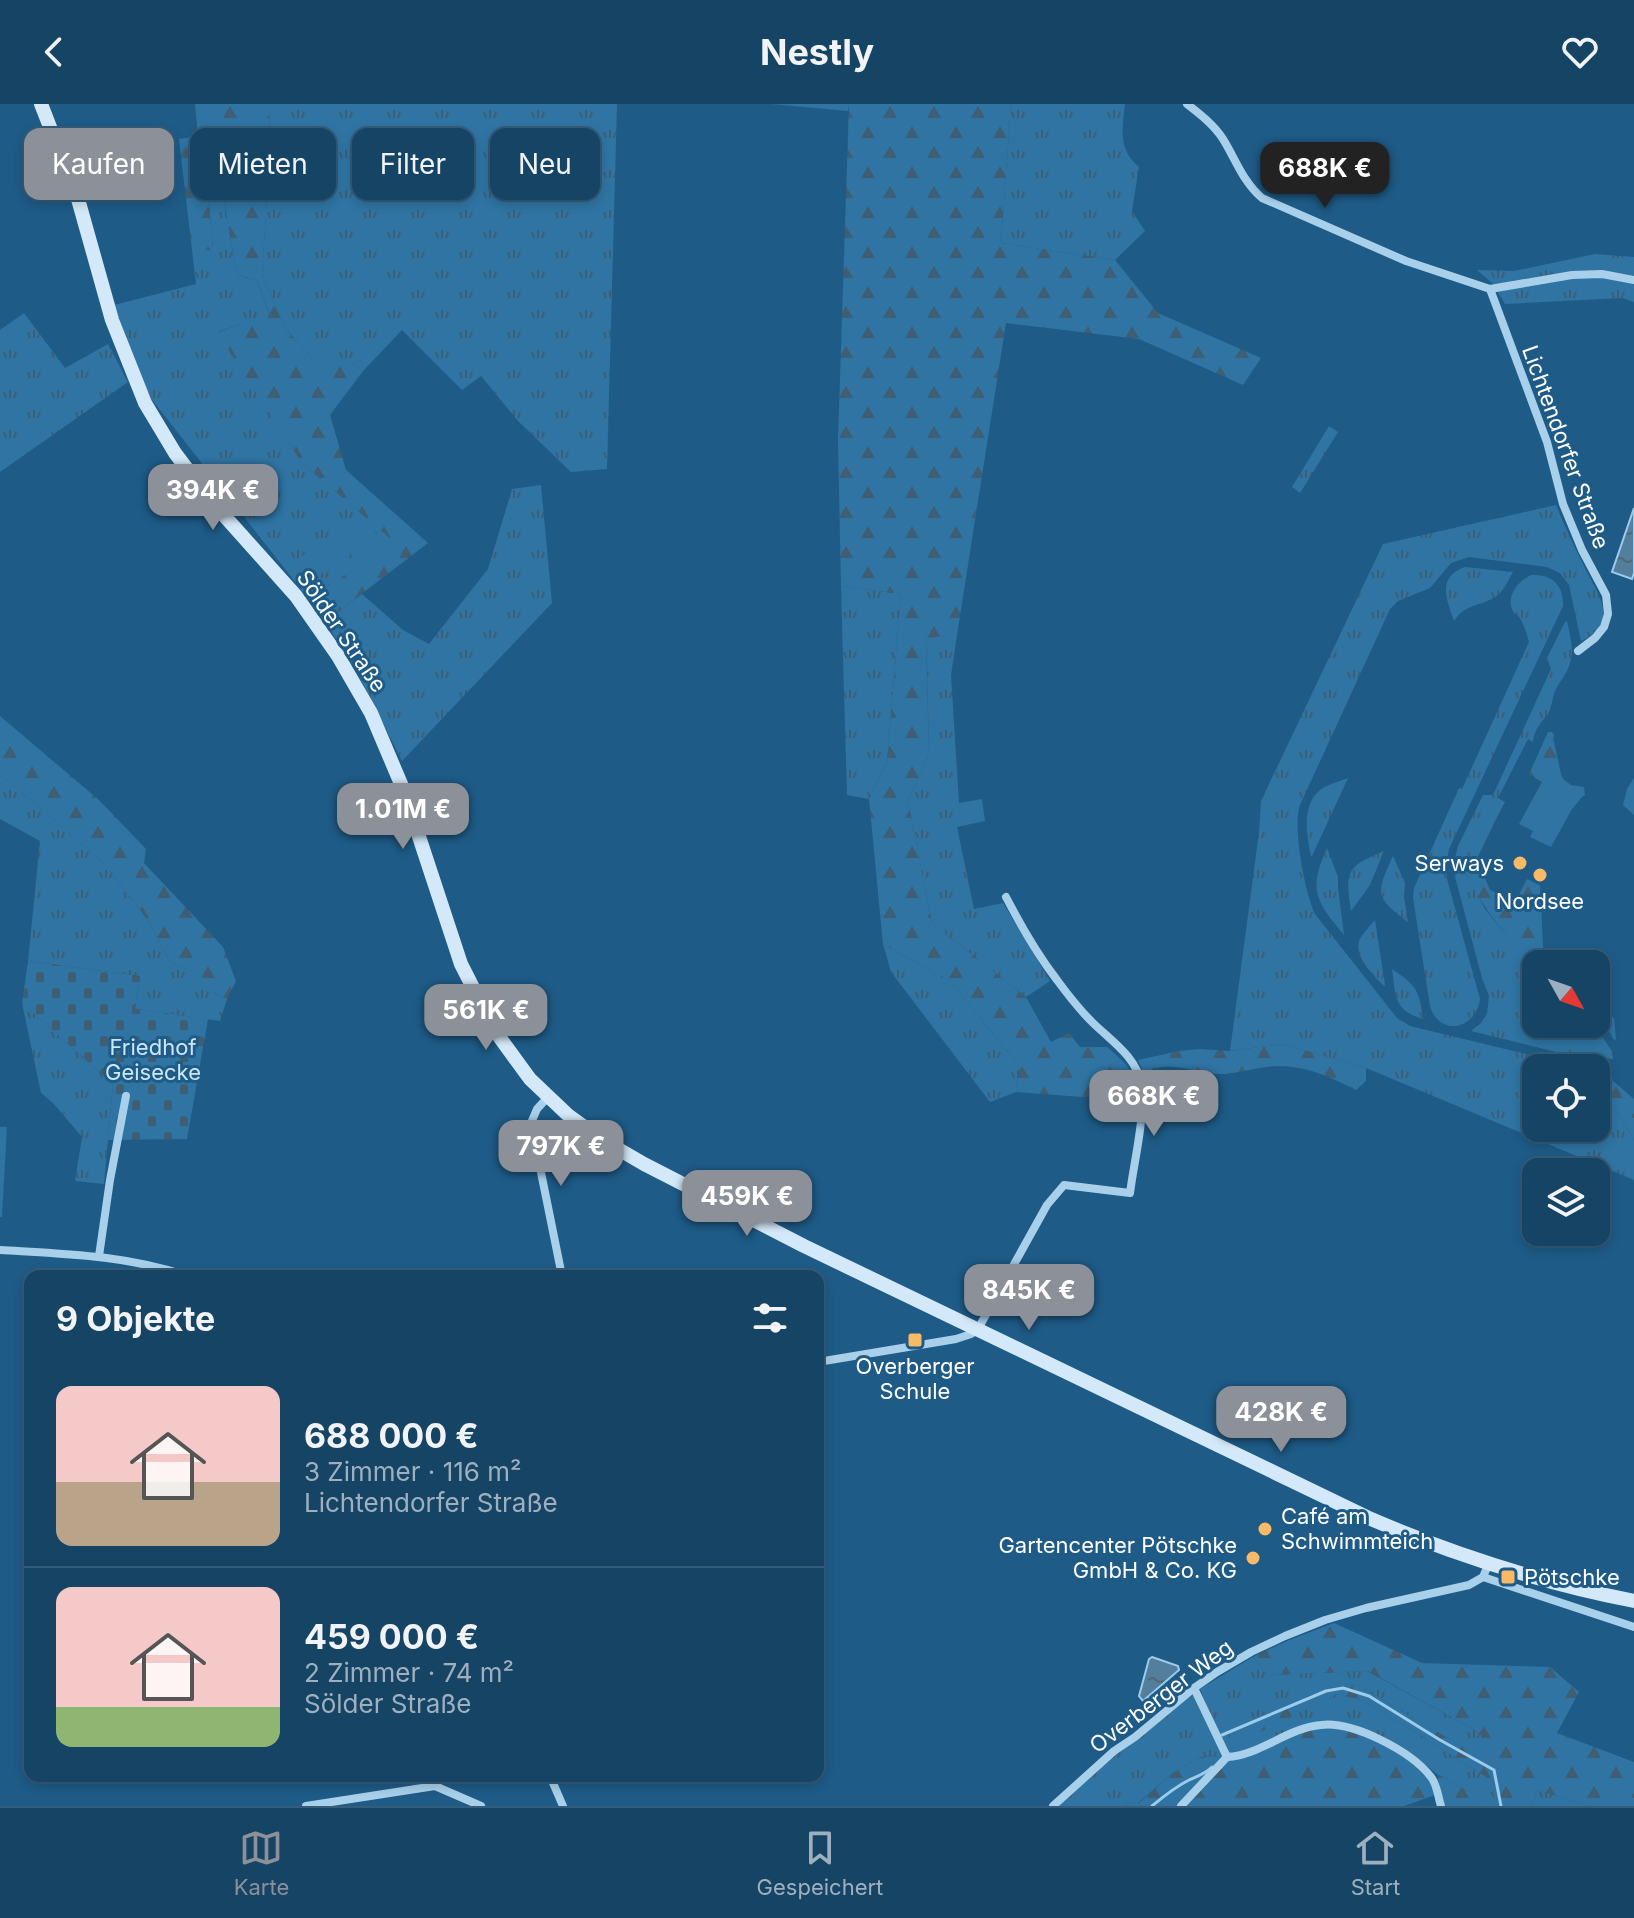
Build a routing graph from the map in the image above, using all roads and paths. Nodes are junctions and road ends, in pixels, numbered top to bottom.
1 (41, 104) edge
2 (1187, 104) edge
3 (1634, 280) edge
4 (1490, 289) junction
5 (1578, 651) dead end
6 (1006, 897) dead end
7 (126, 1096) dead end
8 (548, 1097) junction
9 (0, 1250) edge
10 (99, 1256) junction
11 (169, 1270) edge
12 (561, 1270) edge
13 (978, 1329) junction
14 (824, 1361) edge
15 (1486, 1571) junction
16 (1634, 1601) edge
17 (1634, 1627) edge
18 (1194, 1688) junction
19 (1227, 1757) junction
20 (438, 1782) edge
21 (553, 1782) edge
22 (435, 1786) junction
23 (306, 1806) edge
24 (481, 1806) edge
25 (563, 1806) edge
26 (1053, 1806) edge
27 (1181, 1806) edge
28 (1441, 1806) edge

1 - 8 main road, Sölder Straße
2 - 4 street
3 - 4 street
4 - 5 street, Lichtendorfer Straße
6 - 13 street
7 - 10 street
8 - 12 street
8 - 13 main road, Sölder Straße
9 - 10 street
10 - 11 street
13 - 14 street
13 - 15 main road, Sölder Straße
15 - 16 main road, Sölder Straße
15 - 17 street
15 - 18 street, Overberger Weg
18 - 19 street
18 - 26 street, Overberger Weg
19 - 27 street
19 - 28 street
20 - 22 street
21 - 25 street
22 - 23 street
22 - 24 street

